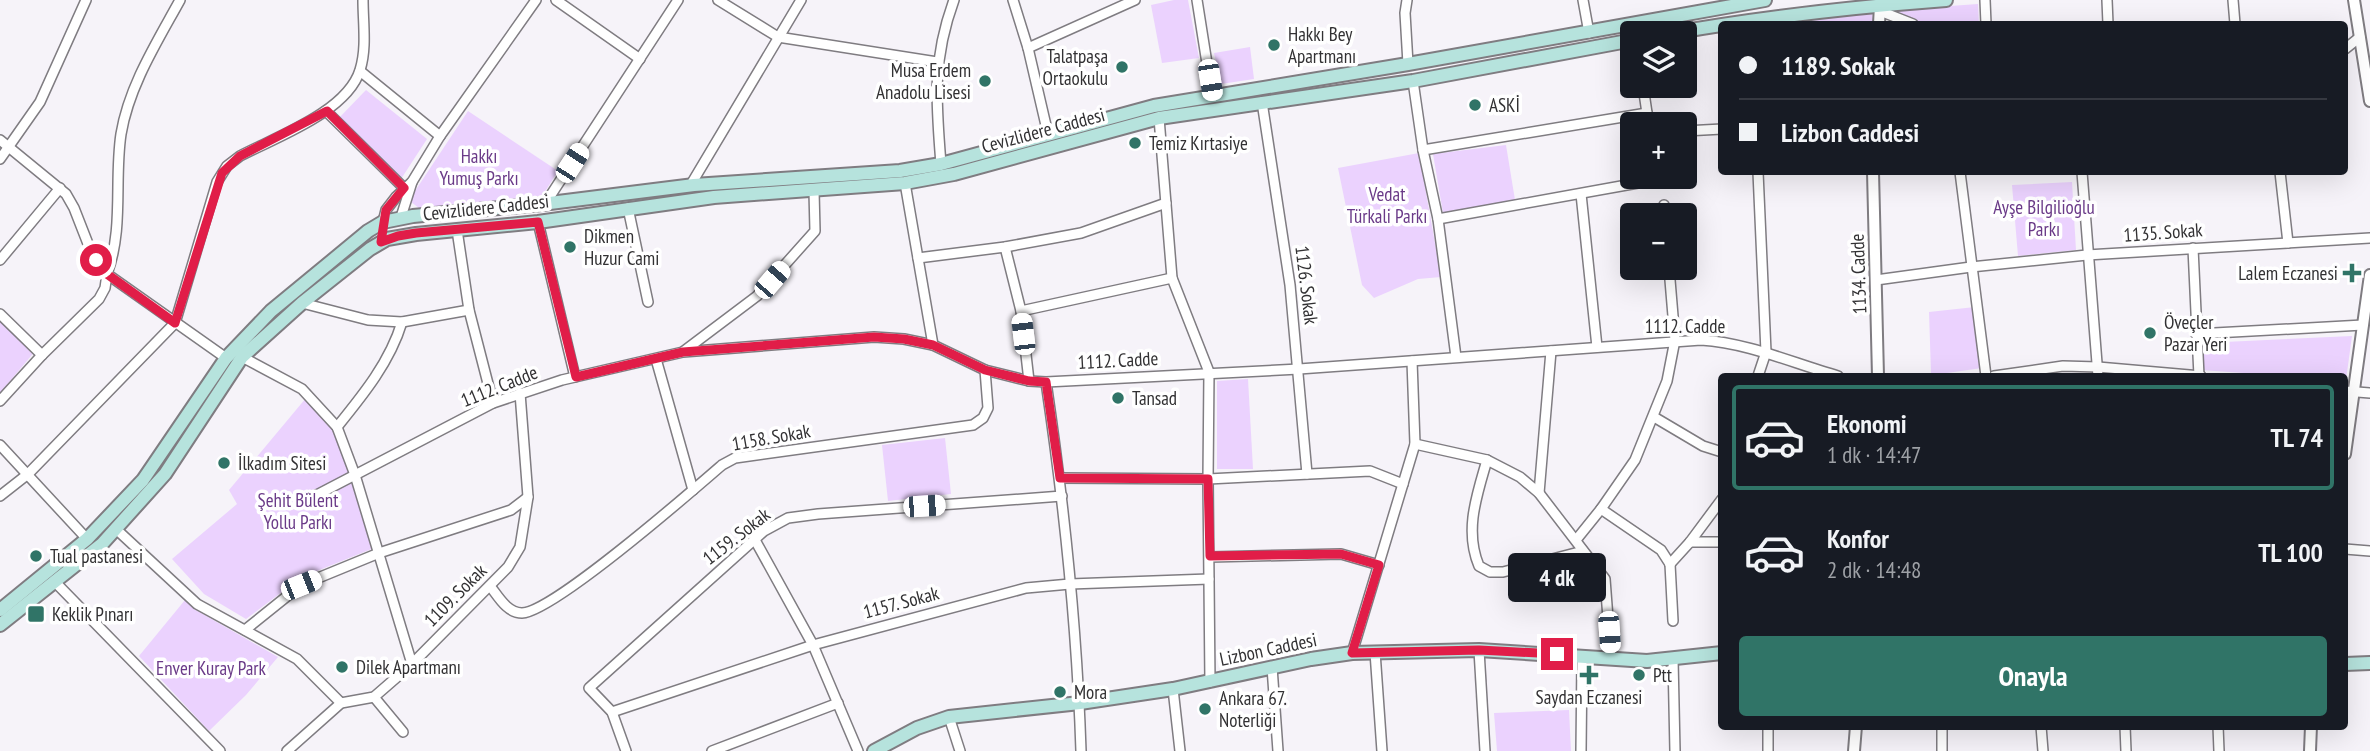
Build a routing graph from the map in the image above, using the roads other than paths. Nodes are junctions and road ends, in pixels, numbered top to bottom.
1 (86, 0) edge
2 (180, 0) edge
3 (363, 0) edge
4 (536, 0) edge
5 (556, 0) edge
6 (678, 0) edge
7 (718, 0) edge
8 (801, 0) edge
9 (954, 0) edge
10 (1013, 0) edge
11 (1135, 0) edge
12 (1197, 0) edge
13 (1407, 0) edge
14 (1583, 0) edge
15 (1765, 0) edge
16 (1946, 0) edge
17 (1985, 0) edge
18 (2107, 0) edge
19 (2233, 0) edge
20 (2354, 0) edge
21 (1880, 8) junction
22 (1775, 21) edge
23 (1879, 21) edge
24 (1907, 21) edge
25 (1986, 21) edge
26 (2108, 21) edge
27 (2235, 21) edge
28 (1718, 28) edge
29 (1697, 30) edge
30 (1589, 33) junction
31 (778, 37) junction
32 (2360, 37) junction
33 (1620, 42) edge
34 (2348, 47) edge
35 (1028, 48) junction
36 (640, 59) junction
37 (937, 62) junction
38 (1408, 64) junction
39 (360, 71) junction
40 (1413, 81) junction
41 (1212, 95) junction
42 (2370, 101) edge
43 (1262, 102) junction
44 (1214, 109) junction
45 (327, 111) junction
46 (1620, 117) edge
47 (1158, 118) junction
48 (1718, 129) edge
49 (1697, 130) edge
50 (1048, 134) junction
51 (440, 136) junction
52 (0, 140) edge
53 (8, 149) junction
54 (1423, 150) junction
55 (0, 159) edge
56 (941, 164) junction
57 (1758, 175) edge
58 (1873, 175) edge
59 (1960, 175) edge
60 (2082, 175) edge
61 (2280, 175) edge
62 (905, 183) junction
63 (408, 185) junction
64 (690, 186) junction
65 (1620, 187) edge
66 (60, 188) junction
67 (814, 191) junction
68 (1581, 194) junction
69 (681, 201) junction
70 (1166, 203) junction
71 (545, 204) junction
72 (628, 208) junction
73 (401, 217) junction
74 (1438, 219) junction
75 (383, 222) junction
76 (538, 222) junction
77 (457, 230) junction
78 (398, 236) junction
79 (2370, 238) edge
80 (381, 242) junction
81 (2288, 243) junction
82 (1005, 247) junction
83 (2193, 248) junction
84 (2087, 255) junction
85 (918, 258) junction
86 (0, 260) edge
87 (1971, 267) junction
88 (107, 274) junction
89 (2370, 275) edge
90 (1172, 278) junction
91 (1670, 280) edge
92 (1876, 280) junction
93 (648, 302) dead end
94 (302, 303) junction
95 (469, 310) junction
96 (1021, 311) junction
97 (0, 314) edge
98 (402, 322) junction
99 (175, 323) junction
100 (2363, 325) junction
101 (2196, 334) junction
102 (1675, 340) junction
103 (933, 345) junction
104 (1597, 347) junction
105 (1550, 351) junction
106 (683, 352) junction
107 (1766, 352) junction
108 (42, 355) junction
109 (242, 357) junction
110 (1456, 357) junction
111 (226, 358) junction
112 (656, 359) junction
113 (1412, 361) junction
114 (1299, 369) junction
115 (985, 370) junction
116 (1209, 372) junction
117 (2098, 372) edge
118 (1759, 373) edge
119 (1829, 373) edge
120 (1878, 373) edge
121 (1986, 373) edge
122 (2015, 373) edge
123 (2123, 373) edge
124 (2199, 373) edge
125 (576, 377) junction
126 (1029, 381) junction
127 (1046, 382) junction
128 (2349, 391) edge
129 (520, 393) junction
130 (2370, 393) edge
131 (0, 401) edge
132 (493, 403) junction
133 (1654, 417) junction
134 (337, 427) junction
135 (1415, 443) junction
136 (0, 445) edge
137 (1718, 451) edge
138 (1487, 460) junction
139 (28, 474) junction
140 (1307, 474) junction
141 (355, 475) junction
142 (1060, 478) junction
143 (1208, 479) junction
144 (1403, 484) junction
145 (693, 490) junction
146 (1539, 493) junction
147 (0, 496) edge
148 (1062, 496) junction
149 (528, 497) junction
150 (307, 500) dead end
151 (1718, 504) edge
152 (1601, 509) junction
153 (116, 529) junction
154 (87, 539) junction
155 (755, 540) junction
156 (1576, 540) junction
157 (1690, 542) junction
158 (1718, 542) edge
159 (2348, 549) edge
160 (1583, 551) junction
161 (2370, 551) edge
162 (379, 553) junction
163 (1210, 556) junction
164 (1670, 564) junction
165 (1379, 565) junction
166 (51, 577) junction
167 (1209, 579) junction
168 (1070, 584) junction
169 (490, 586) junction
170 (0, 610) edge
171 (1673, 621) dead end
172 (0, 625) edge
173 (245, 630) junction
174 (813, 645) junction
175 (1479, 650) junction
176 (1375, 652) junction
177 (1352, 653) junction
178 (1718, 653) edge
179 (1582, 657) junction
180 (1611, 658) junction
181 (1673, 659) junction
182 (2370, 663) edge
183 (412, 664) junction
184 (2348, 664) edge
185 (1272, 667) junction
186 (1210, 682) junction
187 (1173, 689) junction
188 (374, 697) junction
189 (341, 703) junction
190 (838, 703) junction
191 (1080, 704) junction
192 (612, 712) junction
193 (949, 717) junction
194 (1768, 730) edge
195 (1856, 730) edge
196 (1942, 730) edge
197 (2041, 730) edge
198 (2125, 730) edge
199 (2218, 730) edge
200 (2311, 730) edge
201 (403, 732) dead end
202 (220, 751) edge
203 (287, 751) edge
204 (626, 751) edge
205 (712, 751) edge
206 (858, 751) edge
207 (874, 751) edge
208 (960, 751) edge
209 (1082, 751) edge
210 (1180, 751) edge
211 (1278, 751) edge
212 (1382, 751) edge
213 (1485, 751) edge
214 (1581, 751) edge
215 (1675, 751) edge
216 (1768, 751) edge
217 (1854, 751) edge
218 (1942, 751) edge
219 (2043, 751) edge
220 (2126, 751) edge
221 (2219, 751) edge
222 (2310, 751) edge

1 - 53 street
2 - 88 street
3 - 39 street
4 - 51 street
5 - 36 street
6 - 36 street
7 - 31 street
8 - 31 street
9 - 37 street
10 - 35 street
11 - 35 street
12 - 41 street
13 - 38 street
14 - 30 street
15 - 30 main road, Cevizlidere Caddesi
16 - 21 main road
17 - 25 street
18 - 26 street
19 - 27 street
20 - 32 street
21 - 22 main road
21 - 23 street
21 - 24 street
28 - 29 main road
30 - 38 main road, Cevizlidere Caddesi
31 - 37 street
31 - 64 street
32 - 34 street
32 - 42 street
33 - 40 main road, Cevizlidere Caddesi
35 - 50 street
36 - 71 street
37 - 56 street
38 - 41 main road, Cevizlidere Caddesi
39 - 45 street
39 - 51 street
40 - 43 main road, Cevizlidere Caddesi
40 - 54 street
41 - 44 main road
41 - 50 main road, Cevizlidere Caddesi
43 - 44 main road, Cevizlidere Caddesi
43 - 114 street, 1126. Sokak
44 - 47 main road, Cevizlidere Caddesi
45 - 63 street
45 - 99 street
46 - 54 street
47 - 62 main road, Cevizlidere Caddesi
47 - 70 street
48 - 49 street
50 - 56 main road, Cevizlidere Caddesi
51 - 63 street
52 - 53 street
53 - 55 street
53 - 66 street
54 - 74 street
56 - 64 main road, Cevizlidere Caddesi
57 - 107 street
58 - 92 street, 1134. Cadde
59 - 87 street
60 - 84 street
61 - 81 street
62 - 67 main road, Cevizlidere Caddesi
62 - 85 street
63 - 73 street
63 - 75 street
64 - 69 main road
64 - 71 main road, Cevizlidere Caddesi
65 - 68 street
66 - 86 street
66 - 88 street
67 - 69 main road, Cevizlidere Caddesi
67 - 106 street
68 - 74 street
68 - 104 street
69 - 72 main road, Cevizlidere Caddesi
70 - 82 street
70 - 90 street
71 - 73 main road, Cevizlidere Caddesi
72 - 76 main road, Cevizlidere Caddesi
72 - 93 street
73 - 75 main road, Cevizlidere Caddesi
73 - 78 main road
74 - 110 street
75 - 80 main road
75 - 111 main road, Cevizlidere Caddesi
76 - 77 main road, Cevizlidere Caddesi
76 - 125 street
77 - 78 main road, Cevizlidere Caddesi
77 - 95 street
78 - 80 main road, Cevizlidere Caddesi
79 - 81 street, 1135. Sokak
80 - 94 main road, Cevizlidere Caddesi
81 - 83 street, 1135. Sokak
82 - 85 street
82 - 96 street
83 - 84 street, 1135. Sokak
83 - 101 street
84 - 87 street, 1135. Sokak
84 - 117 street
85 - 103 street
87 - 92 street, 1135. Sokak
87 - 121 street
88 - 99 street
88 - 108 street
89 - 100 street
90 - 96 street
90 - 116 street
91 - 102 street
92 - 120 street, 1134. Cadde
94 - 98 street
94 - 109 main road, Cevizlidere Caddesi
95 - 98 street
95 - 132 street
96 - 126 street
97 - 108 street
98 - 134 street
99 - 111 street
99 - 139 street
100 - 101 street
100 - 128 street
101 - 124 street
102 - 104 street, 1112. Cadde
102 - 107 street, 1112. Cadde
102 - 133 street
103 - 106 street, 1112. Cadde
103 - 115 street, 1112. Cadde
104 - 105 street, 1112. Cadde
105 - 110 street, 1112. Cadde
105 - 146 street
106 - 112 street, 1112. Cadde
107 - 118 street
107 - 119 street, 1112. Cadde
108 - 131 street
109 - 134 street
109 - 153 main road, Cevizlidere Caddesi
110 - 113 street, 1112. Cadde
111 - 154 main road, Cevizlidere Caddesi
112 - 125 street, 1112. Cadde
112 - 145 street
113 - 114 street, 1112. Cadde
113 - 135 street
114 - 116 street, 1112. Cadde
114 - 140 street, 1126. Sokak
115 - 126 street, 1112. Cadde
115 - 145 street, 1158. Sokak
116 - 127 street, 1112. Cadde
116 - 143 street
117 - 122 street
117 - 123 street
125 - 129 street, 1112. Cadde
126 - 127 street, 1112. Cadde
127 - 142 street
128 - 130 street
129 - 132 street, 1112. Cadde
129 - 149 street, 1109. Sokak
132 - 141 street, 1112. Cadde
133 - 137 street
133 - 152 street
134 - 141 street
135 - 138 street
135 - 144 street
136 - 139 street
138 - 146 street
138 - 160 street
139 - 147 street
139 - 154 street
140 - 143 street
140 - 144 street
141 - 150 street, 1112. Cadde
141 - 162 street
142 - 143 street
142 - 148 street
143 - 163 street
144 - 165 street
145 - 169 street, 1158. Sokak
146 - 156 street
148 - 155 street, 1159. Sokak
148 - 168 street
149 - 162 street
149 - 169 street, 1109. Sokak
151 - 157 street
152 - 156 street
152 - 164 street
153 - 166 main road, Cevizlidere Caddesi
153 - 173 street
154 - 166 main road, Cevizlidere Caddesi
155 - 174 street
155 - 192 street, 1159. Sokak
156 - 160 street
157 - 158 street
157 - 164 street
159 - 161 street
160 - 180 street
162 - 173 street
162 - 183 street
163 - 165 street
163 - 167 street
164 - 171 street
165 - 177 street
166 - 170 main road, Cevizlidere Caddesi
166 - 172 main road, Cevizlidere Caddesi
166 - 202 street
167 - 168 street, 1157. Sokak
167 - 186 street
168 - 174 street, 1157. Sokak
168 - 191 street
169 - 183 street, 1109. Sokak
173 - 189 street
174 - 190 street
174 - 192 street, 1157. Sokak
175 - 176 main road, Lizbon Caddesi
175 - 179 main road, Lizbon Caddesi
175 - 213 street
176 - 177 main road, Lizbon Caddesi
176 - 212 street
177 - 185 main road, Lizbon Caddesi
178 - 181 main road, Lizbon Caddesi
179 - 180 main road, Lizbon Caddesi
179 - 214 street
180 - 181 main road, Lizbon Caddesi
181 - 215 street
182 - 184 main road
183 - 188 street, 1109. Sokak
185 - 186 main road, Lizbon Caddesi
185 - 211 street
186 - 187 main road, Lizbon Caddesi
187 - 191 main road, Lizbon Caddesi
187 - 210 street
188 - 189 street
188 - 201 street
189 - 203 street
190 - 205 street
190 - 206 street
191 - 193 main road, Lizbon Caddesi
191 - 209 street
192 - 204 street, 1159. Sokak
193 - 207 main road, Lizbon Caddesi
193 - 208 street
194 - 216 street
195 - 217 street
196 - 218 street
197 - 219 street
198 - 220 street
199 - 221 street
200 - 222 street

